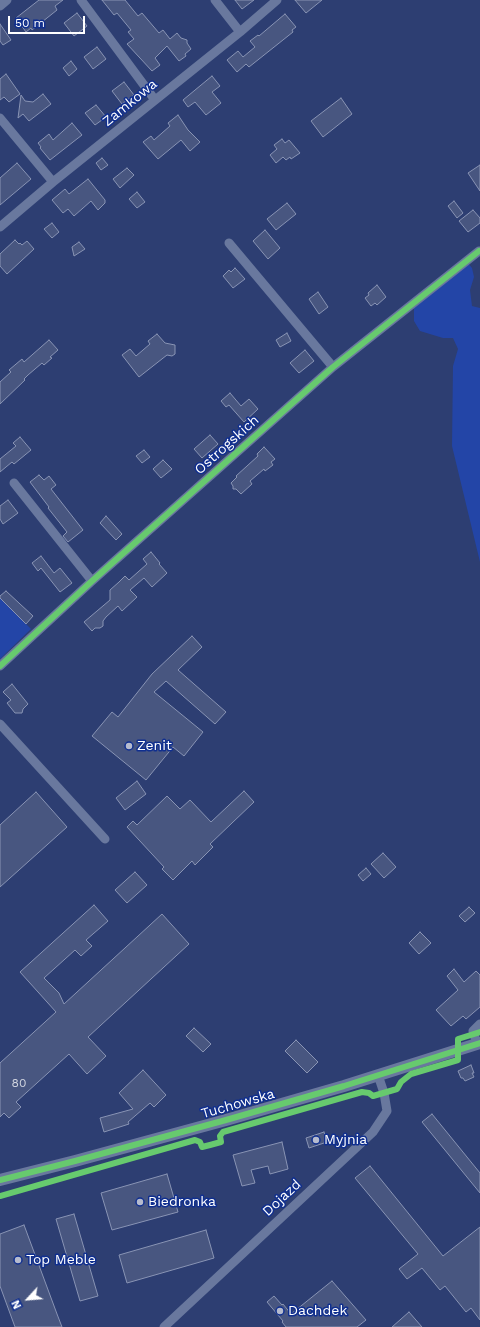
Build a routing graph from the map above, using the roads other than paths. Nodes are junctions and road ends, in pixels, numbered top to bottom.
1 (7, 0) edge
2 (81, 0) edge
3 (215, 0) edge
4 (277, 0) edge
5 (0, 6) edge
6 (240, 32) junction
7 (155, 100) junction
8 (0, 118) edge
9 (53, 182) junction
10 (0, 227) edge
11 (229, 243) dead end
12 (479, 251) dead end
13 (332, 367) junction
14 (14, 483) dead end
15 (92, 581) junction
16 (0, 666) edge
17 (0, 724) edge
18 (105, 839) dead end
19 (480, 1024) edge
20 (478, 1043) edge
21 (378, 1075) junction
22 (0, 1180) edge
23 (164, 1327) edge

1 - 5 street
2 - 7 street
3 - 6 street
4 - 6 street, Zamkowa
6 - 7 street, Zamkowa
7 - 9 street, Zamkowa
8 - 9 street
9 - 10 street, Zamkowa
11 - 13 street
12 - 13 street, Ostrogskich
13 - 15 street, Ostrogskich
14 - 15 street
15 - 16 street, Ostrogskich
17 - 18 street
19 - 20 street
20 - 21 street, Tuchowska
21 - 22 street, Tuchowska
21 - 23 street, Dojazd

